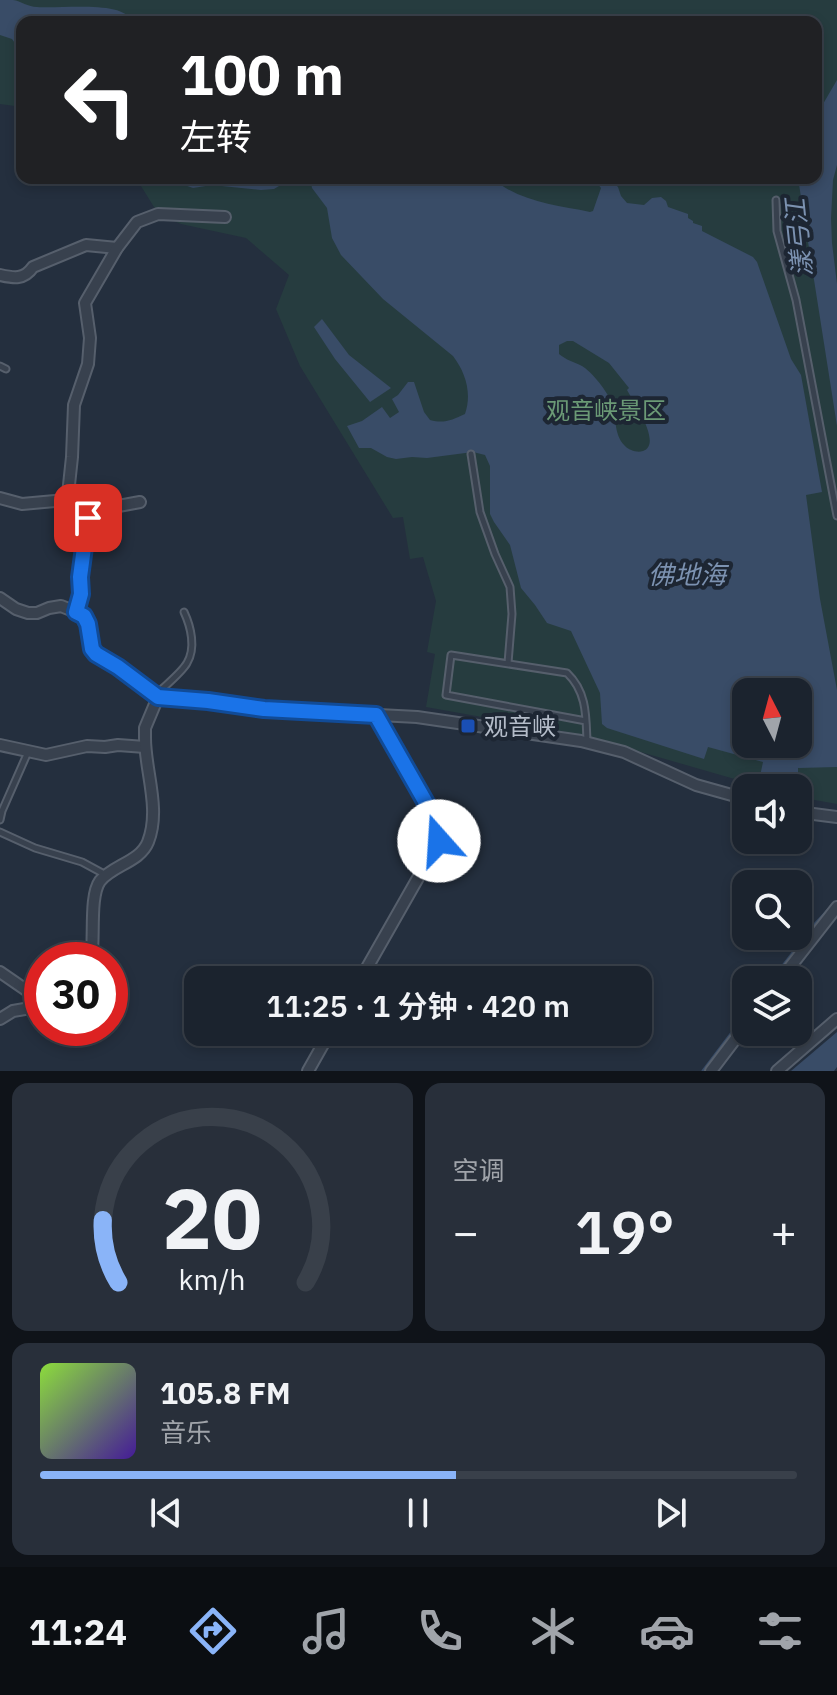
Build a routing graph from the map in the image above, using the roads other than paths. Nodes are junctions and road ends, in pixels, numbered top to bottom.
1 (776, 200) dead end
2 (225, 217) dead end
3 (117, 248) junction
4 (0, 275) edge
5 (471, 454) dead end
6 (0, 498) edge
7 (66, 500) junction
8 (140, 502) dead end
9 (837, 516) edge
10 (0, 598) edge
11 (76, 612) junction
12 (184, 612) dead end
13 (508, 663) junction
14 (158, 697) junction
15 (376, 715) junction
16 (586, 721) junction
17 (587, 743) junction
18 (0, 745) edge
19 (145, 747) junction
20 (29, 751) junction
21 (732, 795) edge
22 (812, 814) edge
23 (837, 817) edge
24 (0, 820) edge
25 (0, 832) edge
26 (106, 875) junction
27 (837, 907) edge
28 (92, 942) edge
29 (368, 966) edge
30 (791, 966) edge
31 (0, 972) edge
32 (24, 989) edge
33 (24, 1009) edge
34 (0, 1019) edge
35 (837, 1019) edge
36 (732, 1043) edge
37 (322, 1046) edge
38 (308, 1071) edge
39 (711, 1071) edge
40 (777, 1071) edge

1 - 9 lane
2 - 3 street
3 - 4 street
3 - 7 street
5 - 13 lane
6 - 7 street
7 - 8 street
7 - 11 street
10 - 11 street
11 - 14 street
12 - 14 lane
13 - 16 lane
13 - 16 lane
14 - 15 street
14 - 19 street
15 - 17 street
15 - 29 street
16 - 17 lane
17 - 21 street
18 - 20 street
19 - 20 street
19 - 26 street
20 - 24 lane
22 - 23 street
25 - 26 lane
26 - 28 street
27 - 30 street
31 - 32 street
33 - 34 street
35 - 40 street
36 - 39 street
37 - 38 street

